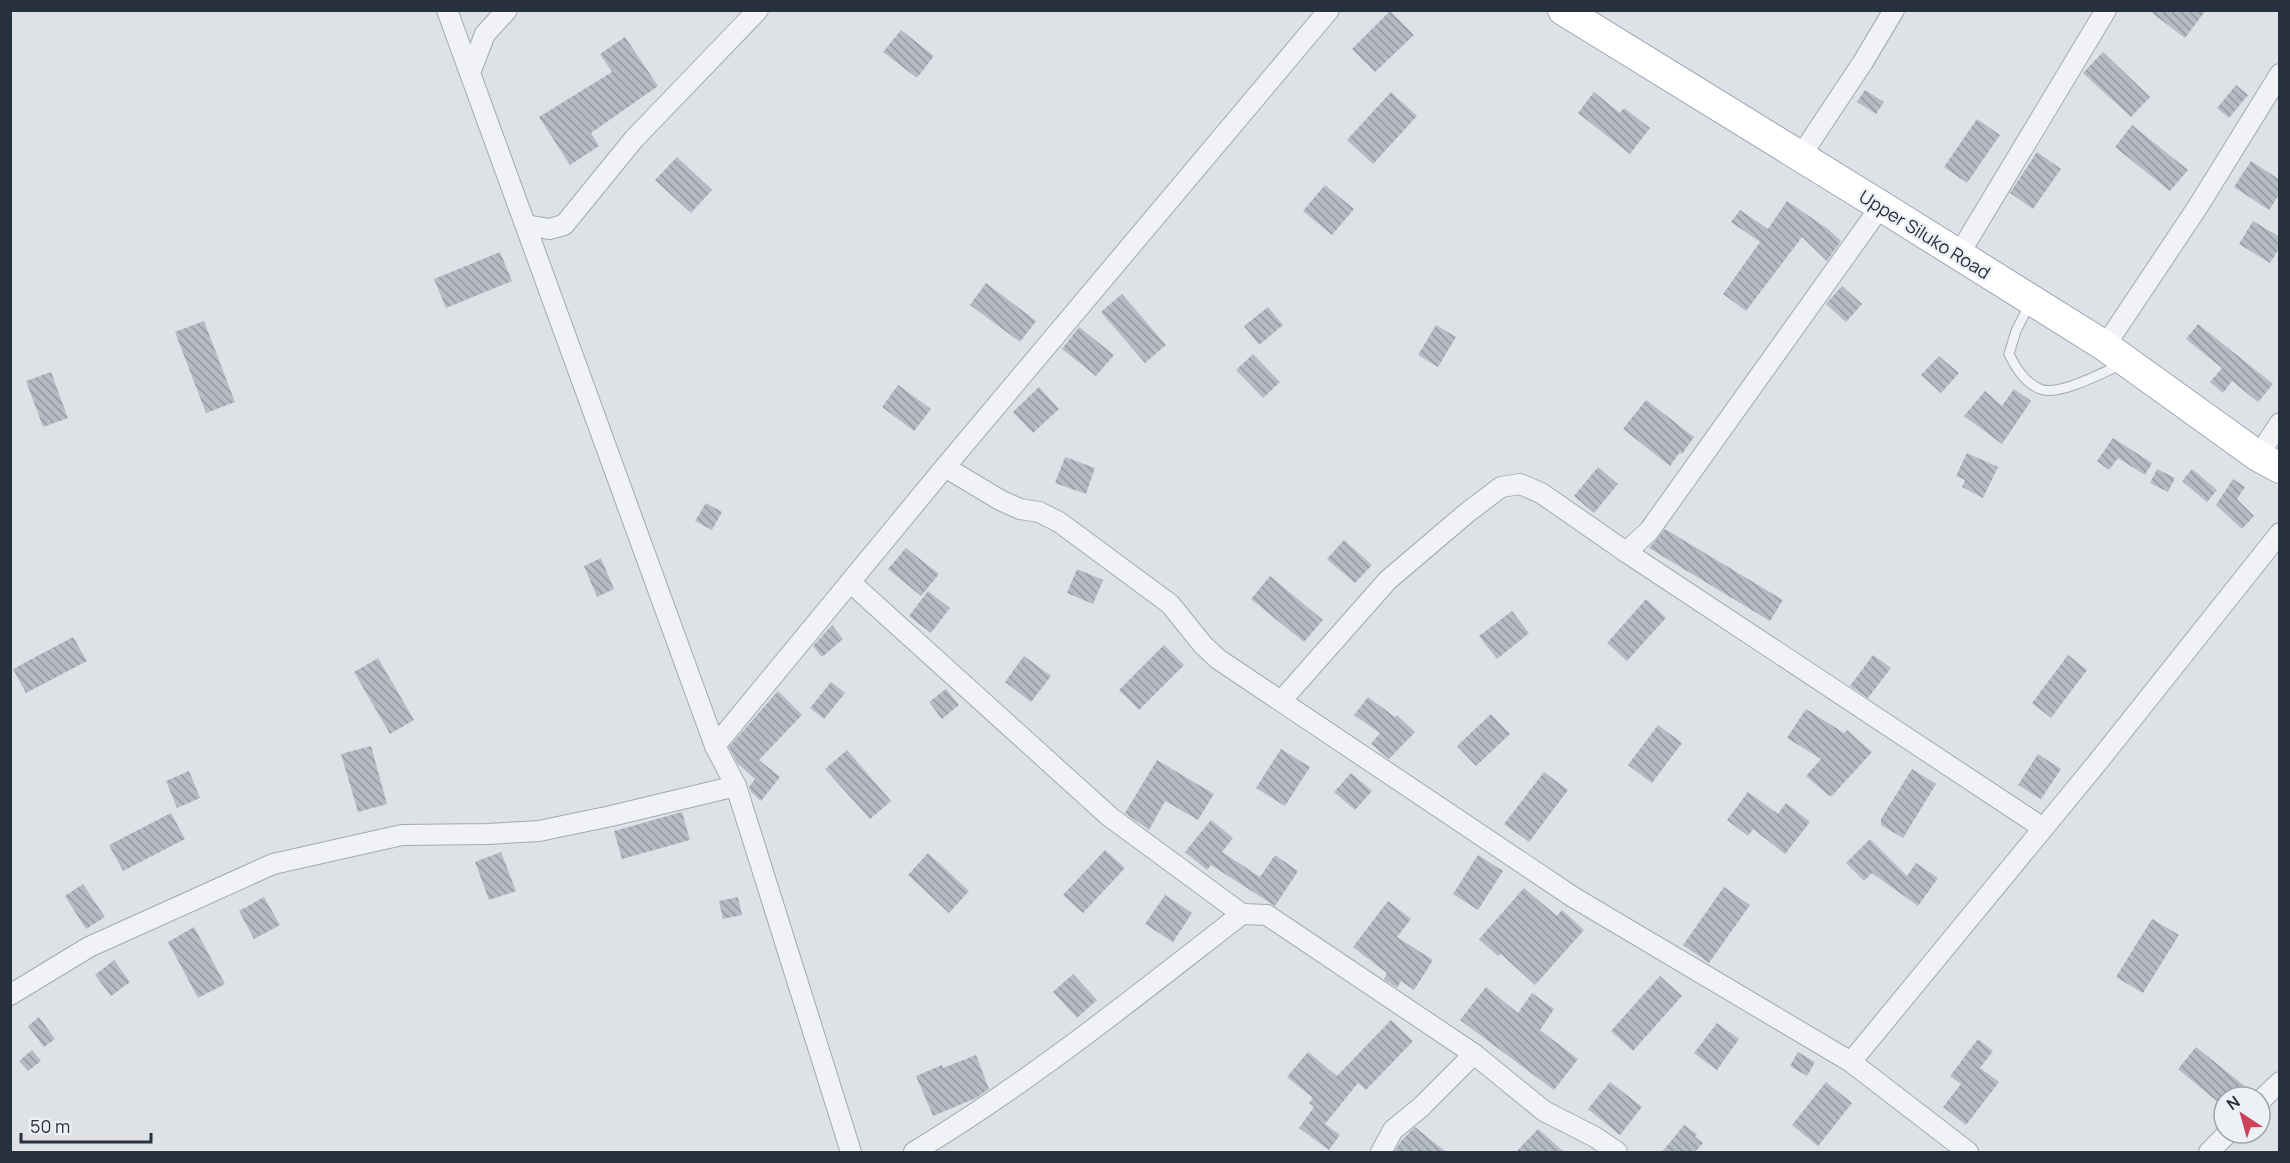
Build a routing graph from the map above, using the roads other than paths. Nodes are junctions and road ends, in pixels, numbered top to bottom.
1 (447, 10) edge
2 (507, 10) edge
3 (758, 10) edge
4 (1329, 10) edge
5 (1563, 10) edge
6 (1894, 10) edge
7 (2106, 10) edge
8 (470, 73) junction
9 (2280, 74) edge
10 (1800, 157) junction
11 (1881, 206) junction
12 (526, 225) junction
13 (1958, 256) junction
14 (2031, 301) junction
15 (2116, 354) junction
16 (2280, 423) edge
17 (2269, 462) edge
18 (945, 467) junction
19 (2280, 533) edge
20 (1626, 552) junction
21 (850, 582) junction
22 (1281, 701) junction
23 (715, 746) junction
24 (736, 786) junction
25 (2043, 828) junction
26 (1242, 914) junction
27 (10, 995) edge
28 (1474, 1054) junction
29 (1851, 1062) junction
30 (850, 1152) edge
31 (914, 1152) edge
32 (1381, 1152) edge
33 (1617, 1152) edge
34 (1968, 1152) edge

1 - 8 street
2 - 8 street
3 - 12 street
4 - 18 street
5 - 10 main road, Upper Siluko Road
6 - 10 street
7 - 13 street
8 - 12 street
9 - 15 street
10 - 11 main road, Upper Siluko Road
11 - 13 main road, Upper Siluko Road
11 - 20 street
12 - 23 street
13 - 14 main road, Upper Siluko Road
14 - 15 main road, Upper Siluko Road
14 - 15 lane
15 - 17 main road, Upper Siluko Road
16 - 17 street
18 - 21 street
18 - 22 street
19 - 25 street
20 - 22 street
20 - 25 street
21 - 23 street
21 - 26 street
22 - 29 street
23 - 24 street
24 - 27 street
24 - 30 street
25 - 29 street
26 - 28 street
26 - 31 street
28 - 32 street
28 - 33 street
29 - 34 street

